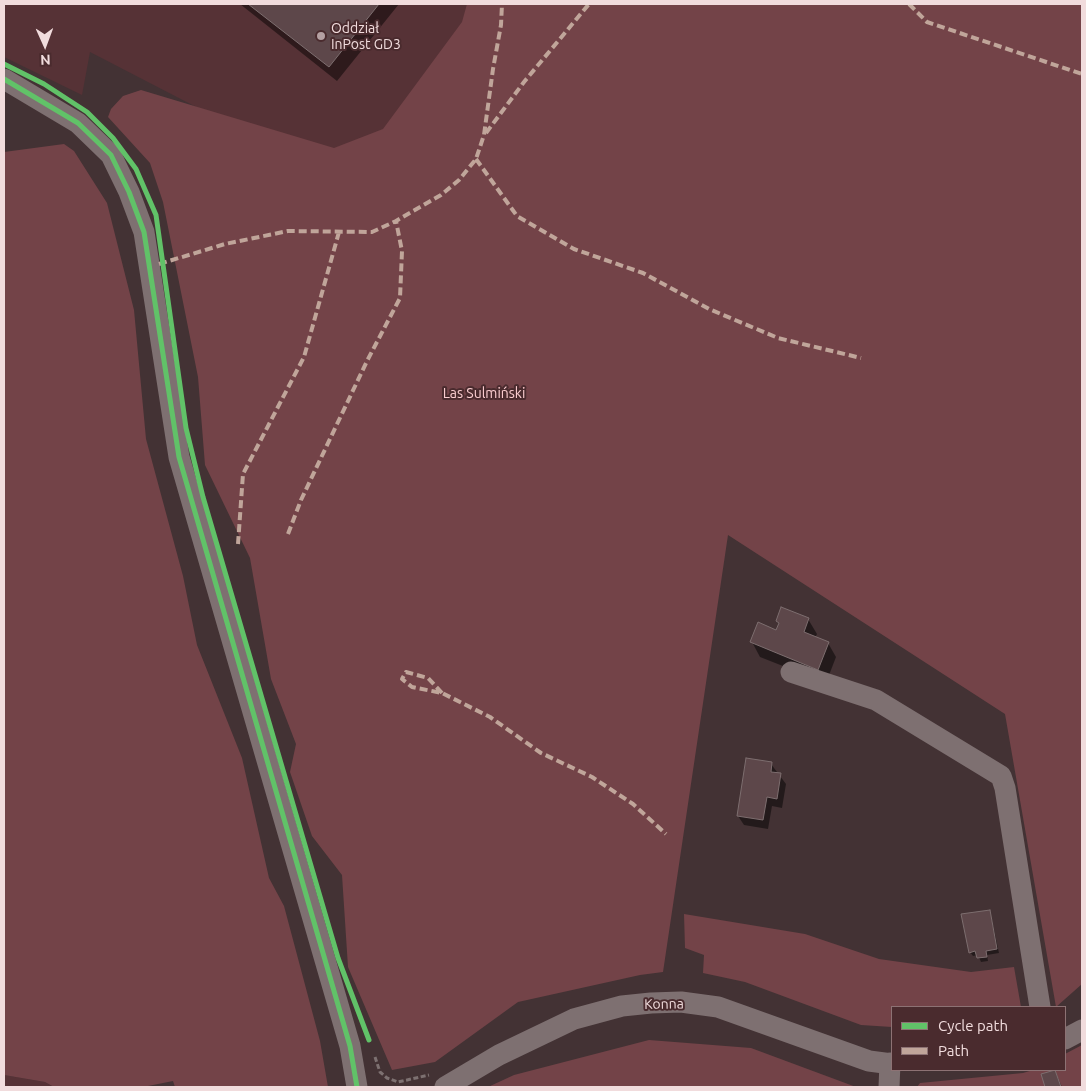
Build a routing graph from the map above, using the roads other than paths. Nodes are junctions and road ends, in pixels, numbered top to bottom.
1 (4, 79) edge
2 (791, 672) dead end
3 (1040, 1006) edge
4 (1082, 1030) edge
5 (1066, 1038) edge
6 (891, 1064) edge
7 (357, 1087) edge
8 (445, 1087) edge
9 (889, 1087) edge

1 - 7 street
2 - 3 street
4 - 5 street
6 - 8 street, Konna
6 - 9 street

